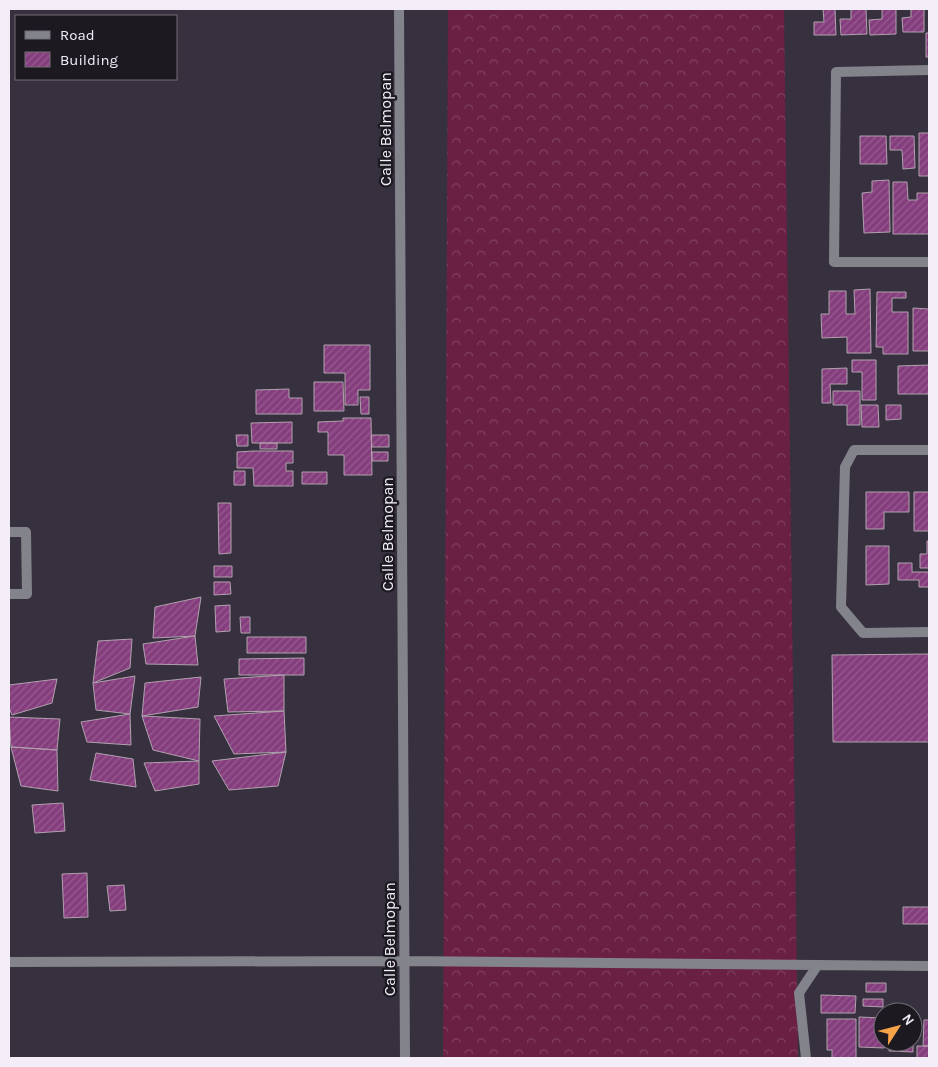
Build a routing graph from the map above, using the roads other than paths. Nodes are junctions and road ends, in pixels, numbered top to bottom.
1 (399, 9) edge
2 (929, 70) edge
3 (929, 262) edge
4 (929, 450) edge
5 (9, 532) edge
6 (9, 594) edge
7 (929, 632) edge
8 (404, 961) junction
9 (9, 962) edge
10 (817, 966) junction
11 (929, 966) edge
12 (405, 1058) edge
13 (806, 1058) edge

1 - 8 street, Calle Belmopan
2 - 3 street
4 - 7 street
5 - 6 street
8 - 9 street
8 - 10 street
8 - 12 street, Calle Belmopan
10 - 11 street
10 - 13 street

